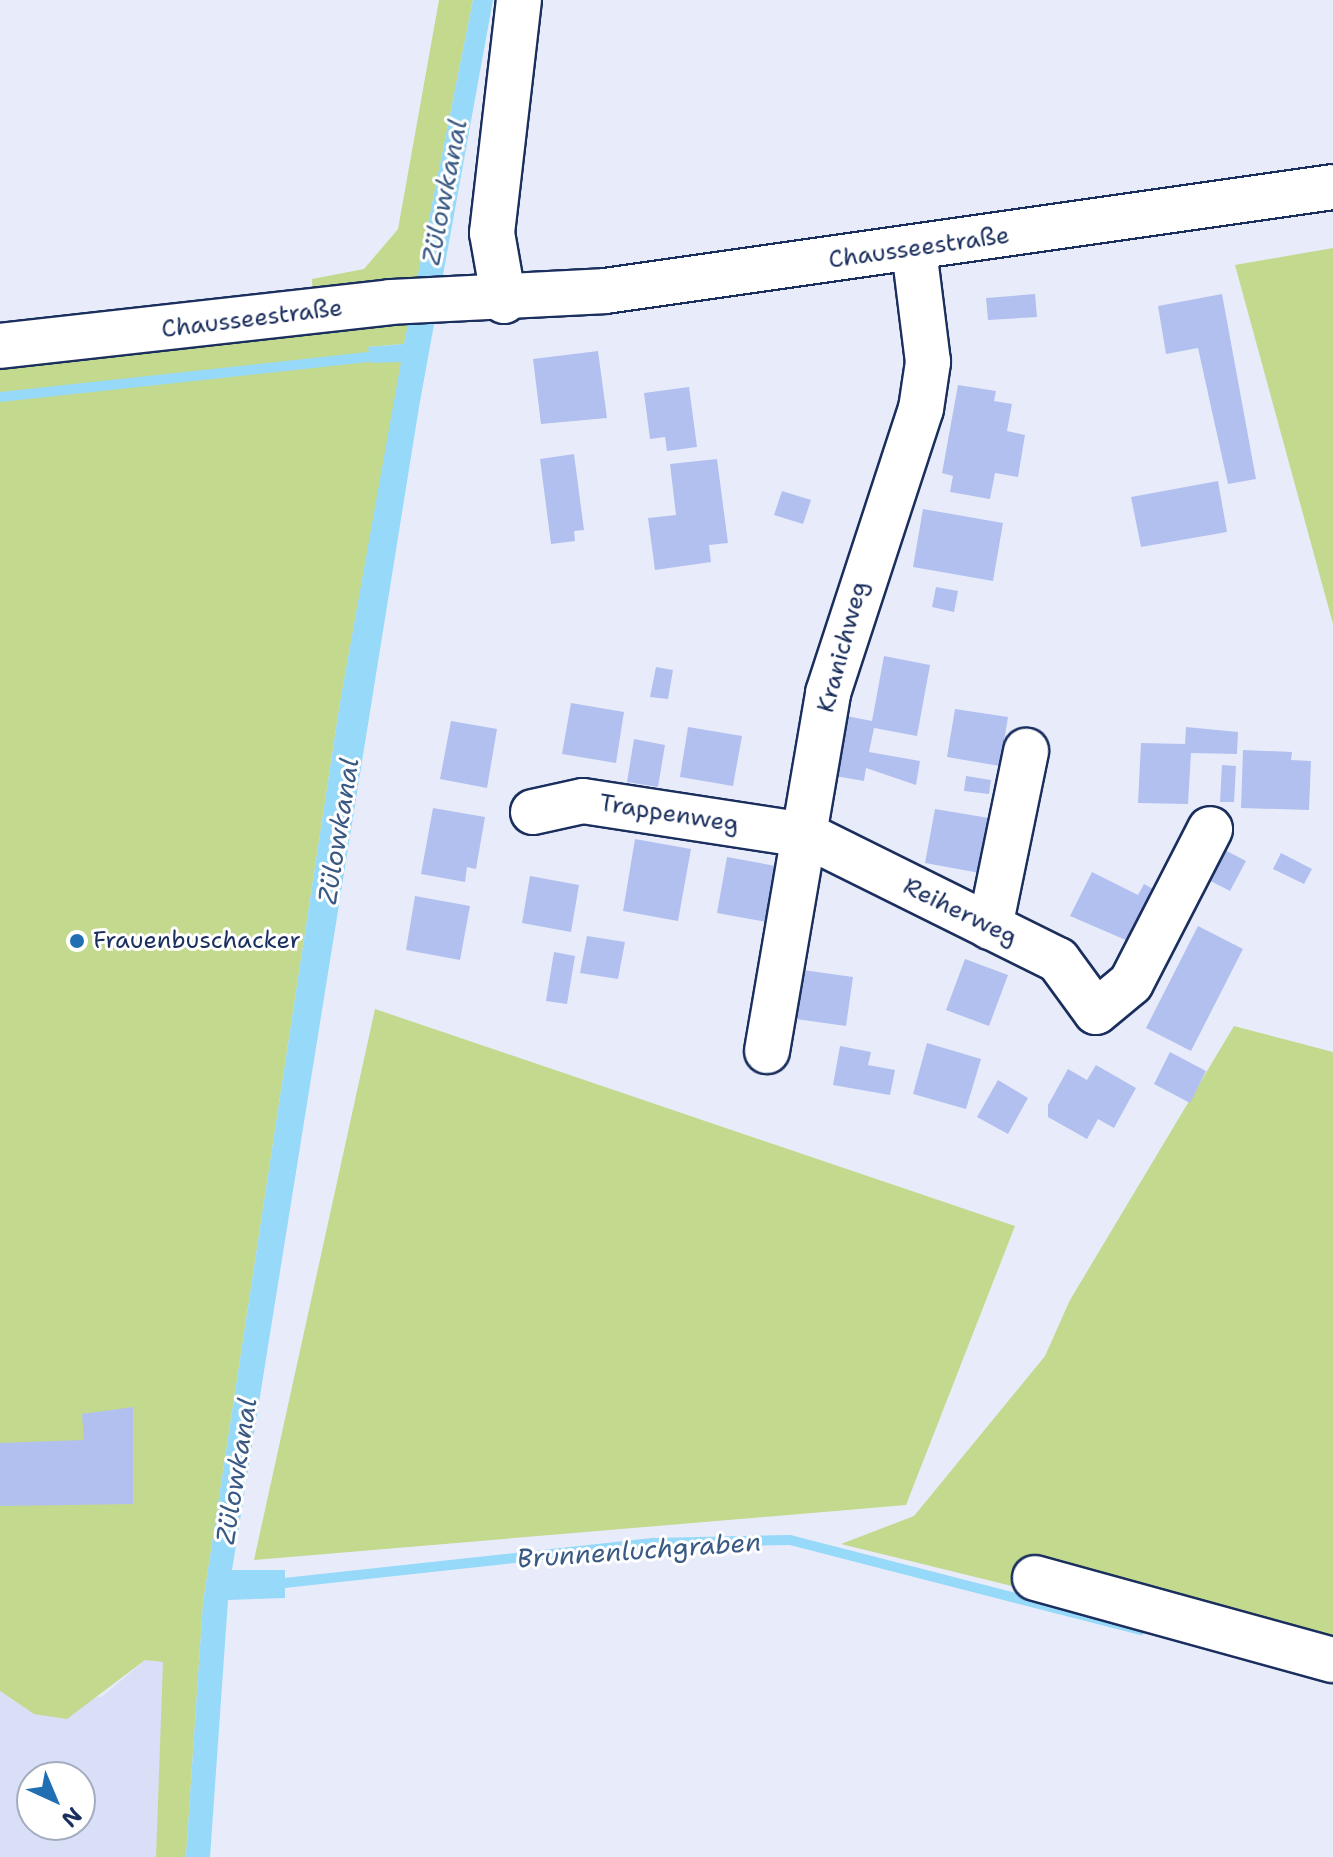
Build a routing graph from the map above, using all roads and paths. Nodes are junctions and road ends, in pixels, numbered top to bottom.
1 (519, 0) edge
2 (1333, 187) edge
3 (914, 249) junction
4 (504, 301) junction
5 (0, 346) edge
6 (1026, 751) dead end
7 (533, 812) dead end
8 (1210, 829) dead end
9 (806, 835) junction
10 (990, 927) junction
11 (767, 1051) dead end
12 (1035, 1578) dead end
13 (1333, 1660) edge

1 - 4 street
2 - 3 street, Chausseestraße
3 - 4 street, Chausseestraße
3 - 9 street, Kranichweg
4 - 5 street, Chausseestraße
6 - 10 street
7 - 9 street, Trappenweg
8 - 10 street, Reiherweg
9 - 10 street, Reiherweg
9 - 11 street, Kranichweg
12 - 13 street

